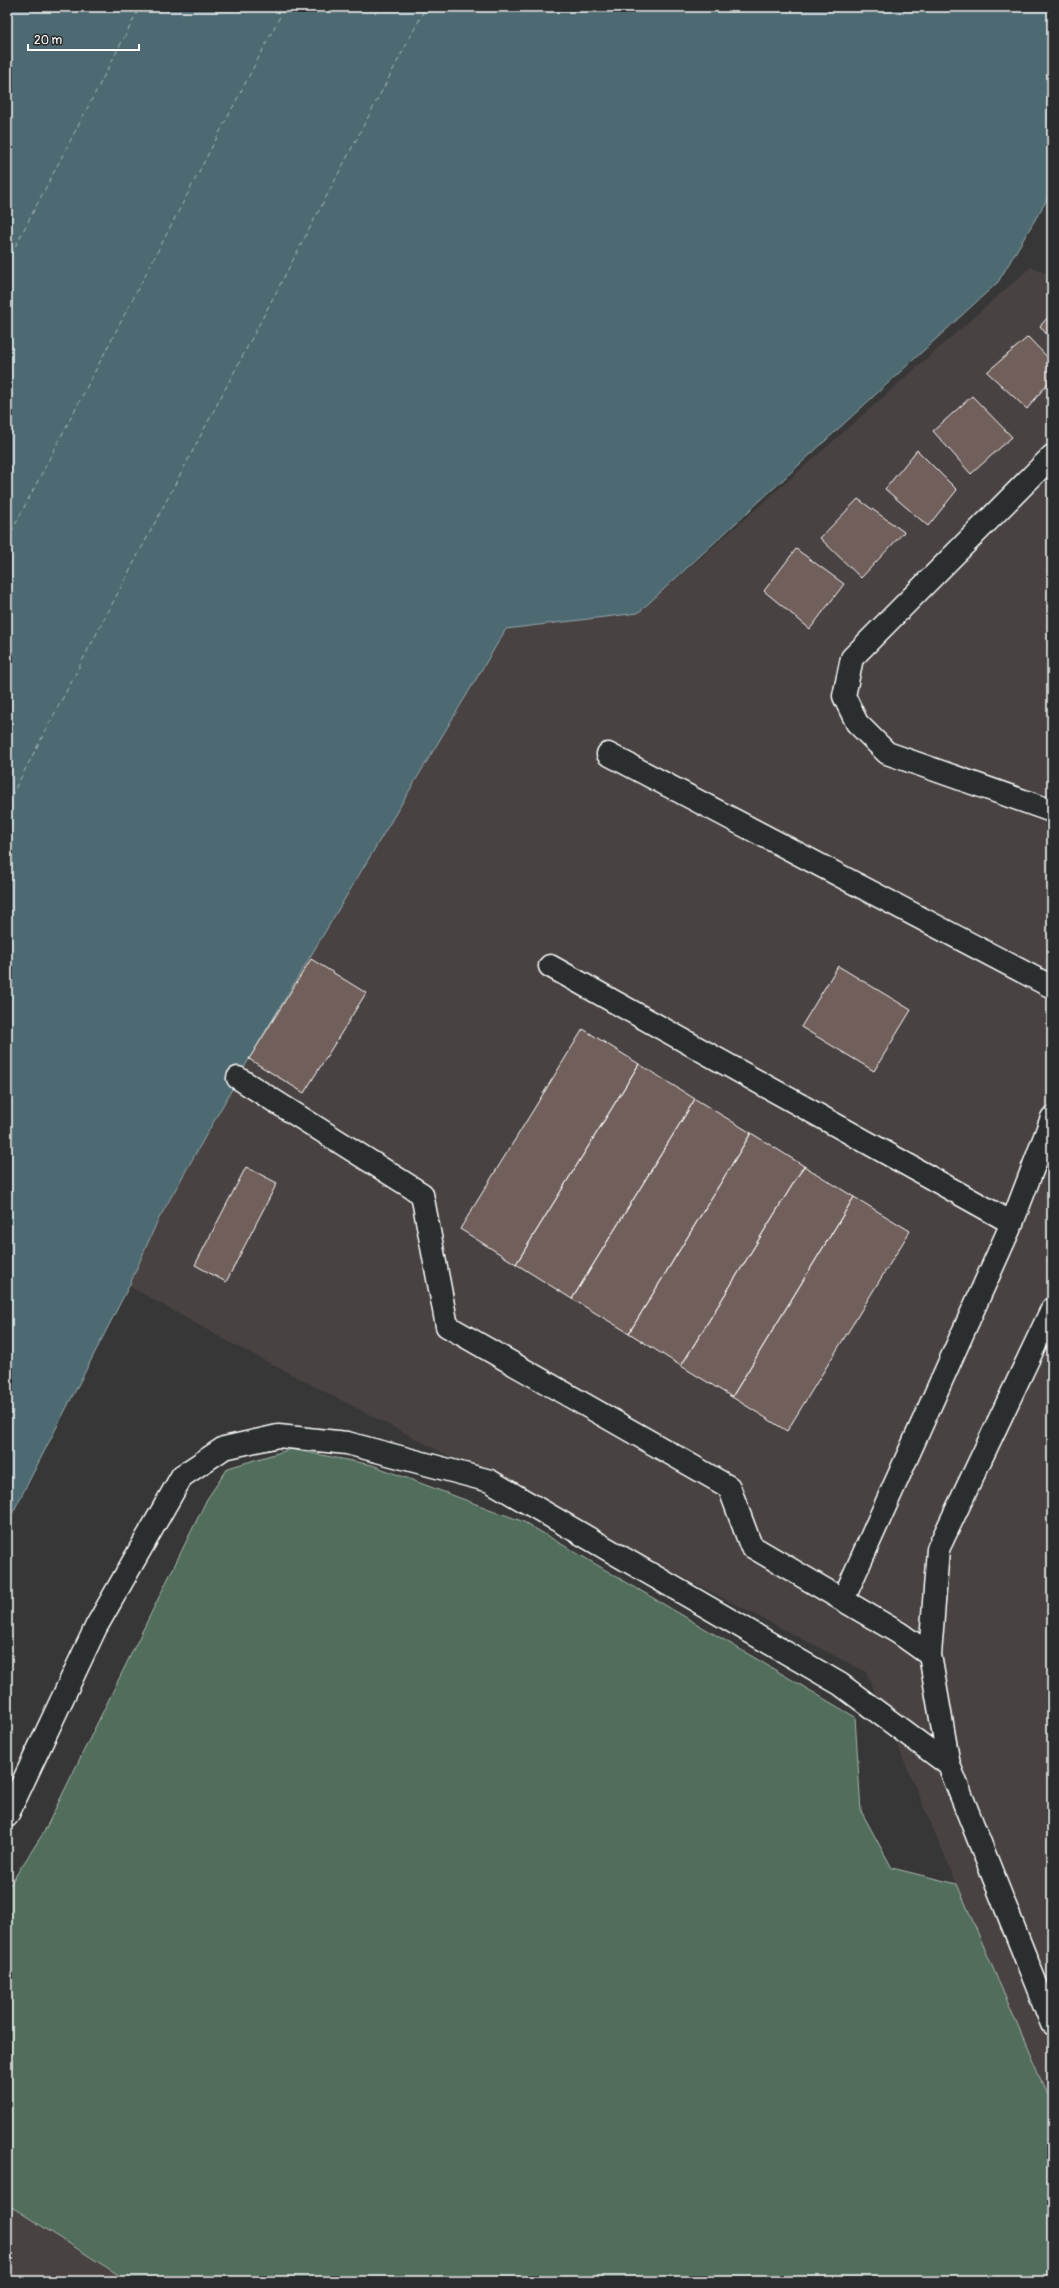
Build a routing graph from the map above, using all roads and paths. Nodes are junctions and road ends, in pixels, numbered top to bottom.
1 (1052, 456) edge
2 (608, 754) dead end
3 (1052, 811) edge
4 (550, 966) dead end
5 (1052, 987) edge
6 (238, 1078) dead end
7 (1052, 1118) edge
8 (1012, 1223) junction
9 (1052, 1308) edge
10 (843, 1600) junction
11 (930, 1655) junction
12 (949, 1765) junction
13 (7, 1816) edge
14 (1052, 2024) edge

1 - 3 street
2 - 5 street
4 - 8 street
6 - 10 street
7 - 8 street
8 - 10 street
9 - 11 street
10 - 11 street
11 - 12 street
12 - 13 street
12 - 14 street

